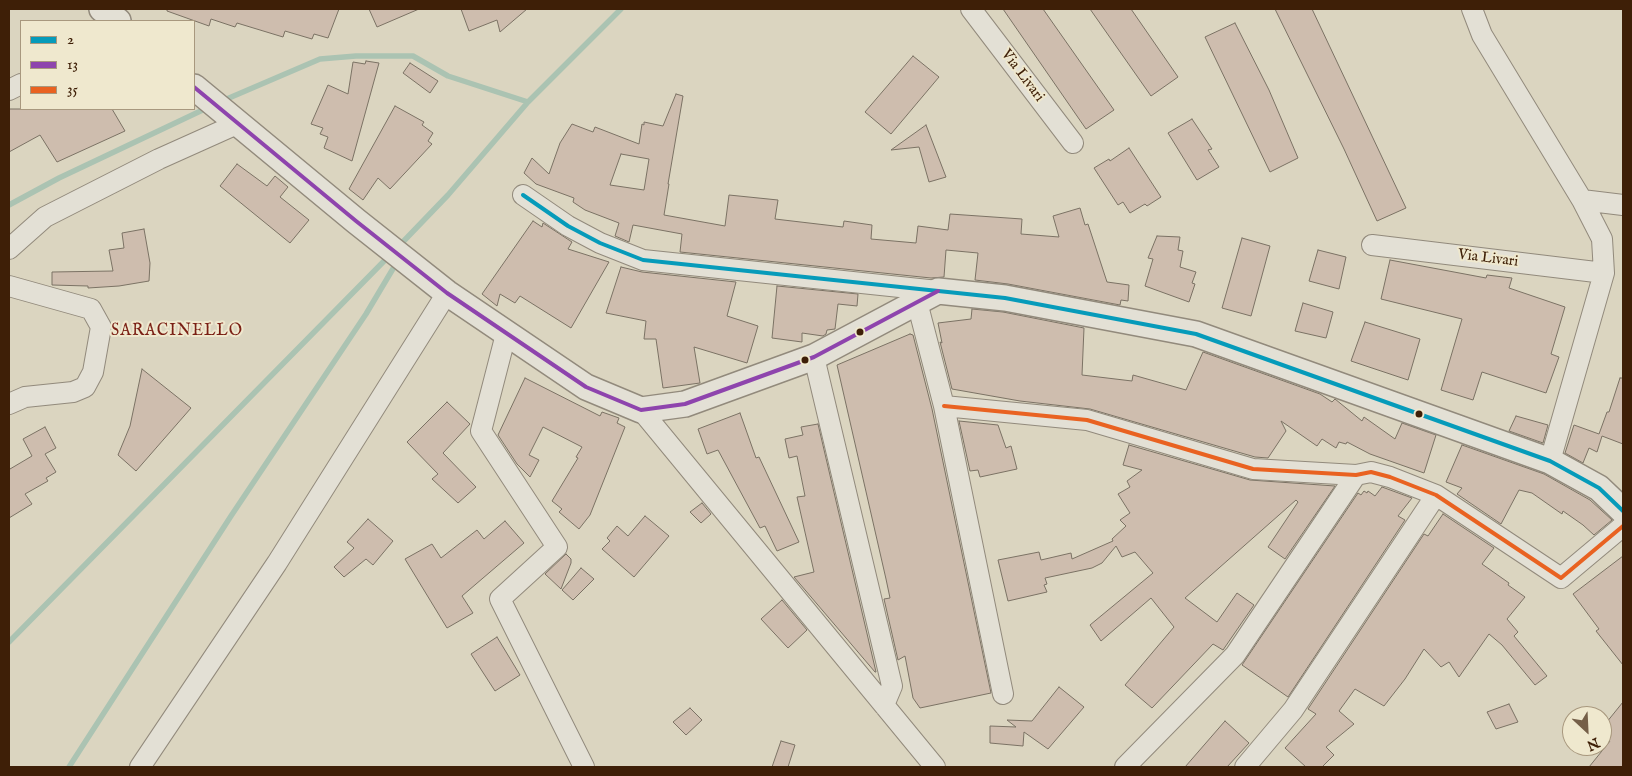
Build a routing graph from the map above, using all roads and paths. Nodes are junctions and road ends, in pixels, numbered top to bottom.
1 (102, 9) edge
2 (971, 9) edge
3 (1472, 9) edge
4 (117, 20) edge
5 (195, 88) edge
6 (233, 120) junction
7 (1073, 143) dead end
8 (523, 195) dead end
9 (1582, 200) junction
10 (1623, 206) edge
11 (1372, 245) dead end
12 (9, 249) edge
13 (1604, 273) junction
14 (9, 286) edge
15 (442, 289) junction
16 (928, 296) junction
17 (506, 334) junction
18 (814, 357) junction
19 (9, 404) edge
20 (944, 406) junction
21 (641, 410) junction
22 (1550, 461) junction
23 (1356, 475) junction
24 (1436, 495) junction
25 (1623, 511) edge
26 (1623, 526) edge
27 (1003, 694) dead end
28 (884, 705) junction
29 (140, 767) edge
30 (584, 767) edge
31 (935, 767) edge
32 (1125, 767) edge
33 (1245, 767) edge

1 - 4 street
2 - 7 street, Via Livari
3 - 9 street
5 - 6 street
6 - 12 street
6 - 15 street
8 - 16 street
9 - 10 street
9 - 13 street
11 - 13 street, Via Livari
13 - 22 street
14 - 19 street
15 - 17 street
15 - 29 street
16 - 18 street
16 - 20 street
16 - 22 street
17 - 21 street
17 - 30 street
18 - 21 street
18 - 28 street
20 - 23 street
20 - 27 street
21 - 28 street
22 - 25 street
23 - 24 street
23 - 32 street
24 - 26 street
24 - 33 street
28 - 31 street

